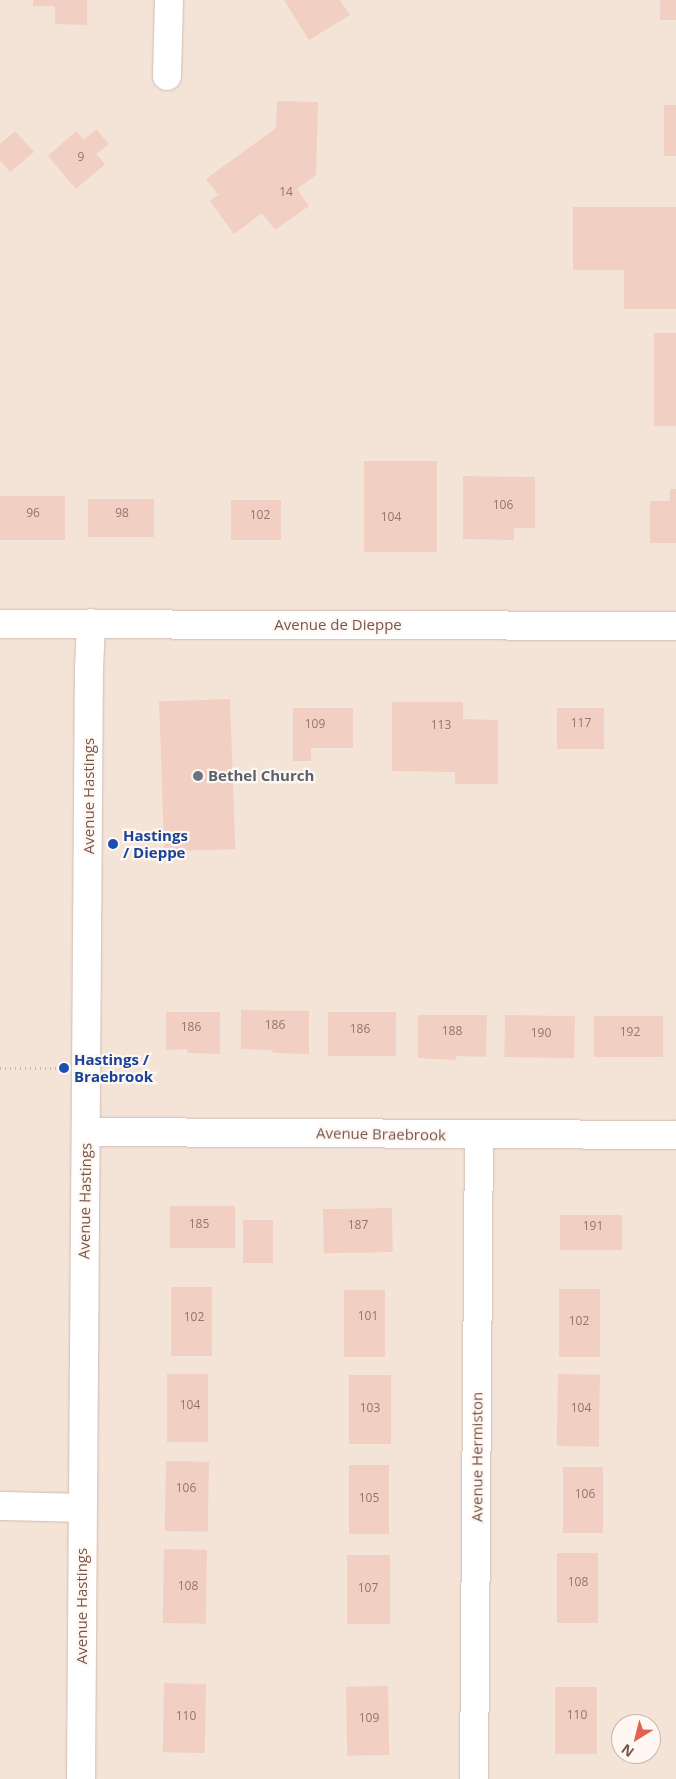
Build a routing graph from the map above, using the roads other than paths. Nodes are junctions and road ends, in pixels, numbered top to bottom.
1 (169, 0) edge
2 (167, 76) dead end
3 (91, 623) junction
4 (0, 624) edge
5 (676, 626) edge
6 (86, 1132) junction
7 (480, 1135) junction
8 (676, 1135) edge
9 (0, 1506) edge
10 (82, 1508) junction
11 (81, 1779) edge
12 (474, 1779) edge

1 - 2 street
3 - 4 street, Avenue de Dieppe
3 - 5 street, Avenue de Dieppe
3 - 6 street, Avenue Hastings
6 - 7 street, Avenue Braebrook
6 - 10 street, Avenue Hastings
7 - 8 street, Avenue Braebrook
7 - 12 street, Avenue Hermiston
9 - 10 street
10 - 11 street, Avenue Hastings

